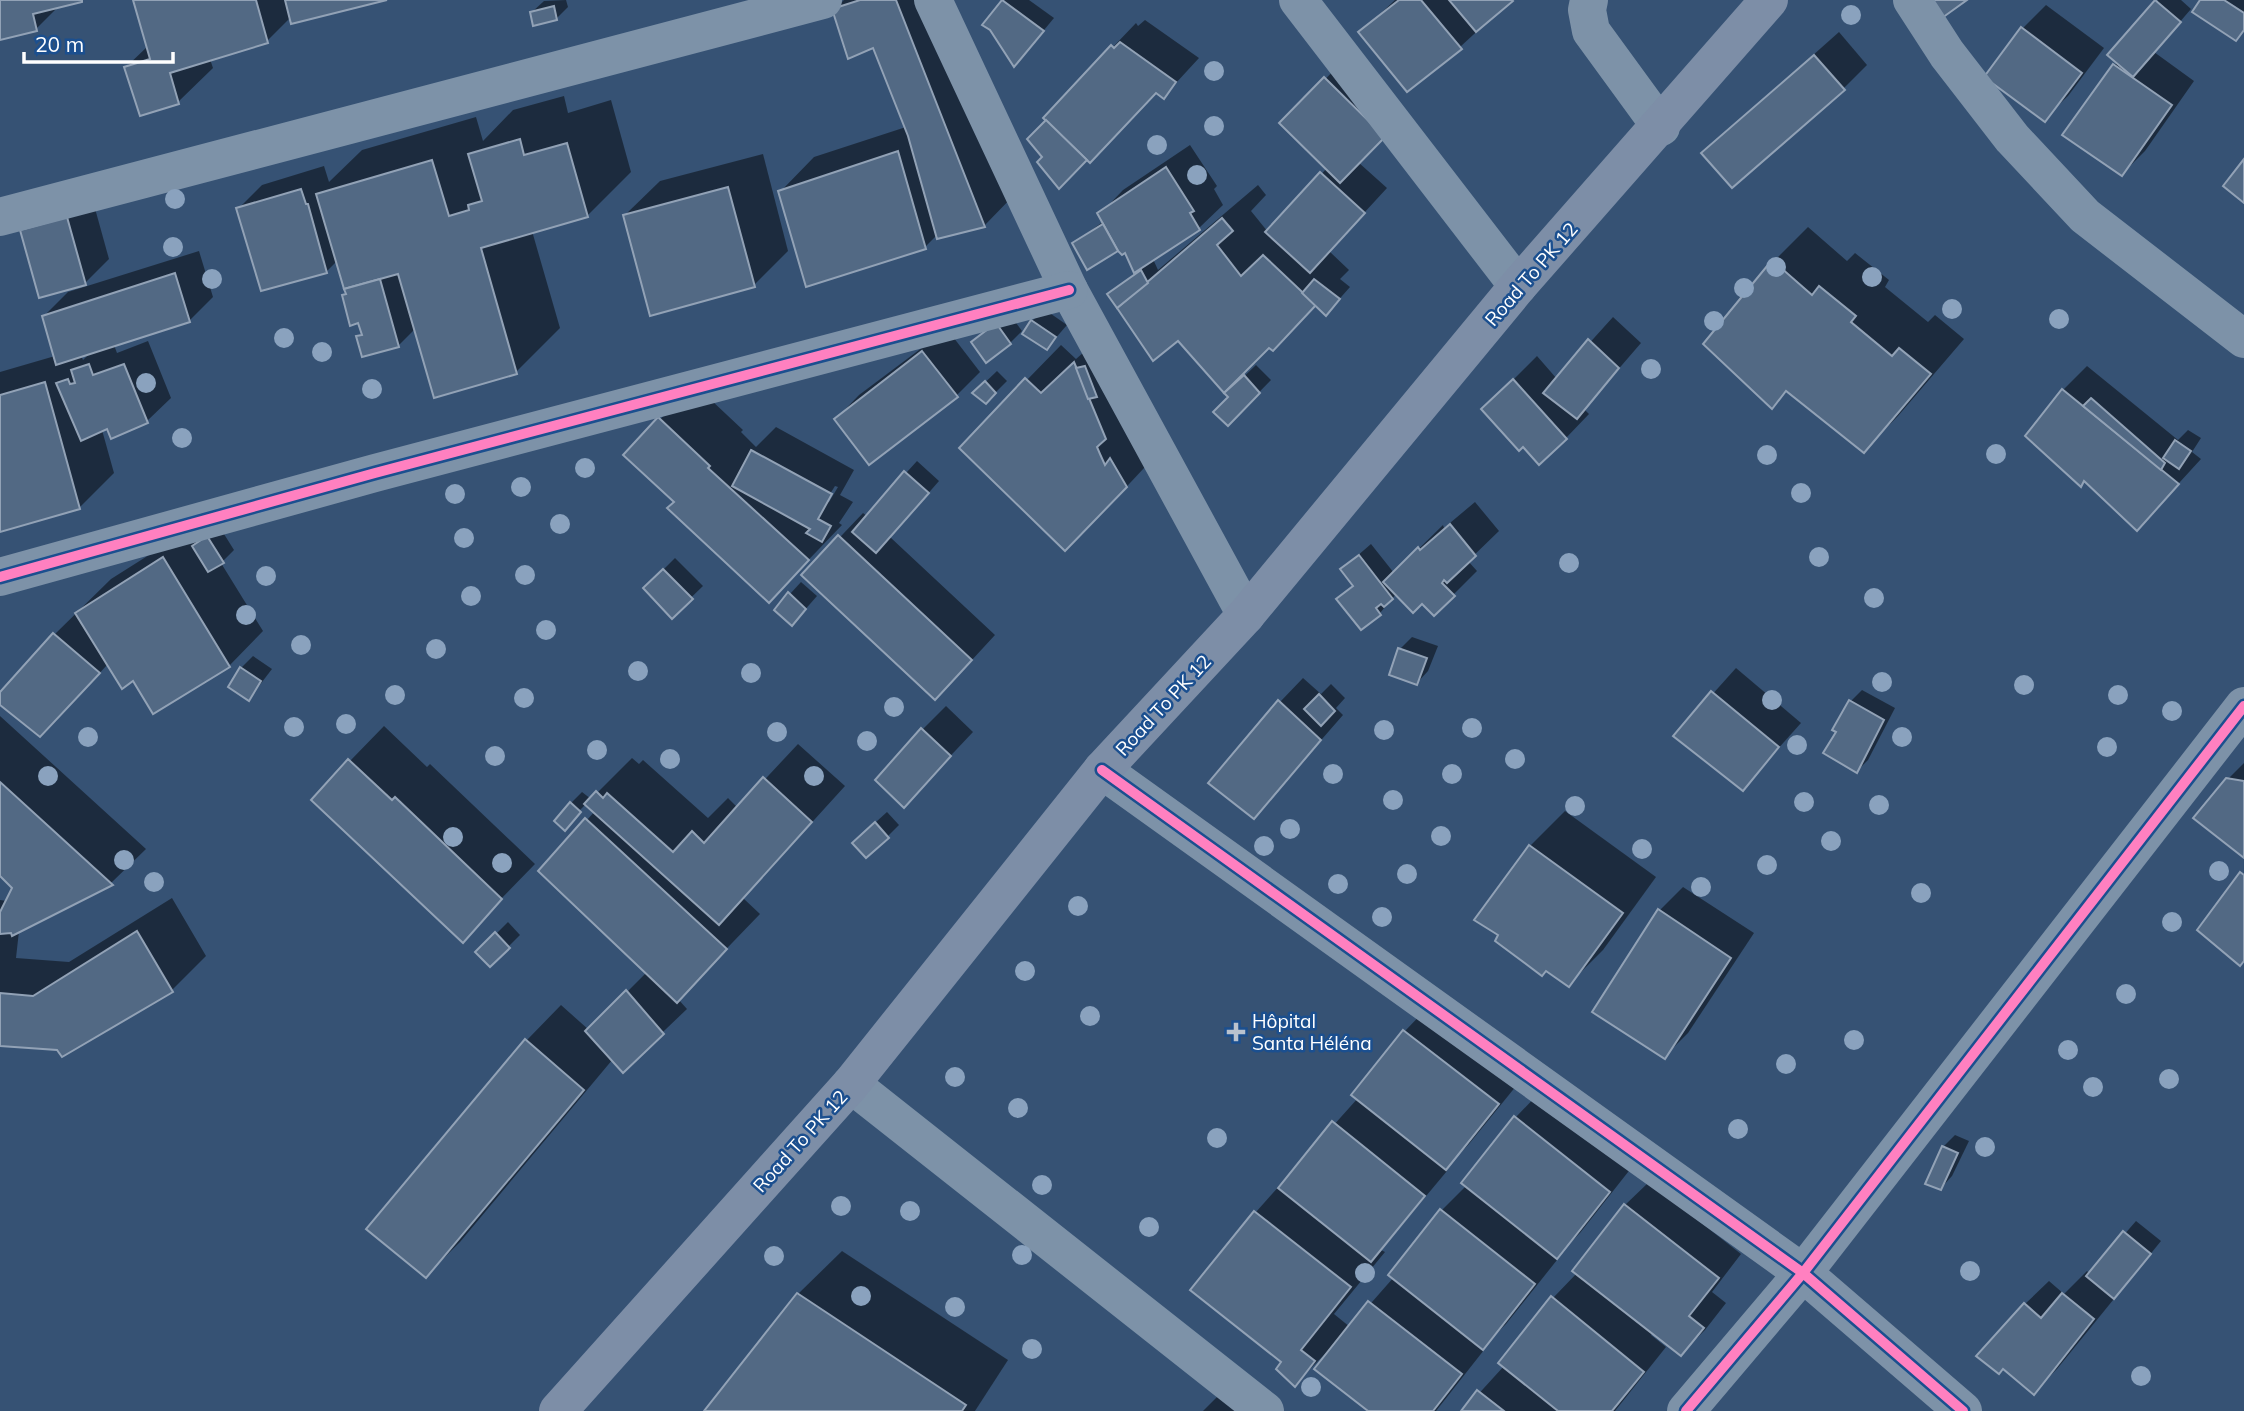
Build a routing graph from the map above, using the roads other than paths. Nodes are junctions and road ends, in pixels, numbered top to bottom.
1 (823, 0) edge
2 (933, 0) edge
3 (1298, 0) edge
4 (1589, 0) edge
5 (1769, 0) edge
6 (1912, 0) edge
7 (1661, 127) junction
8 (0, 217) edge
9 (1518, 286) junction
10 (1069, 290) junction
11 (2244, 339) edge
12 (0, 577) edge
13 (1246, 615) junction
14 (2244, 706) edge
15 (1102, 770) junction
16 (851, 1084) junction
17 (1803, 1273) junction
18 (558, 1411) edge
19 (1265, 1411) edge
20 (1686, 1411) edge
21 (1962, 1411) edge

1 - 8 street
2 - 10 street
3 - 9 street
4 - 7 street
5 - 7 main road, Road To PK 12
6 - 11 street
7 - 9 main road, Road To PK 12
9 - 13 main road, Road To PK 12
10 - 12 street
10 - 13 street
13 - 15 main road, Road To PK 12
14 - 17 street
15 - 16 main road, Road To PK 12
15 - 17 street
16 - 18 main road, Road To PK 12
16 - 19 street
17 - 20 street
17 - 21 street

